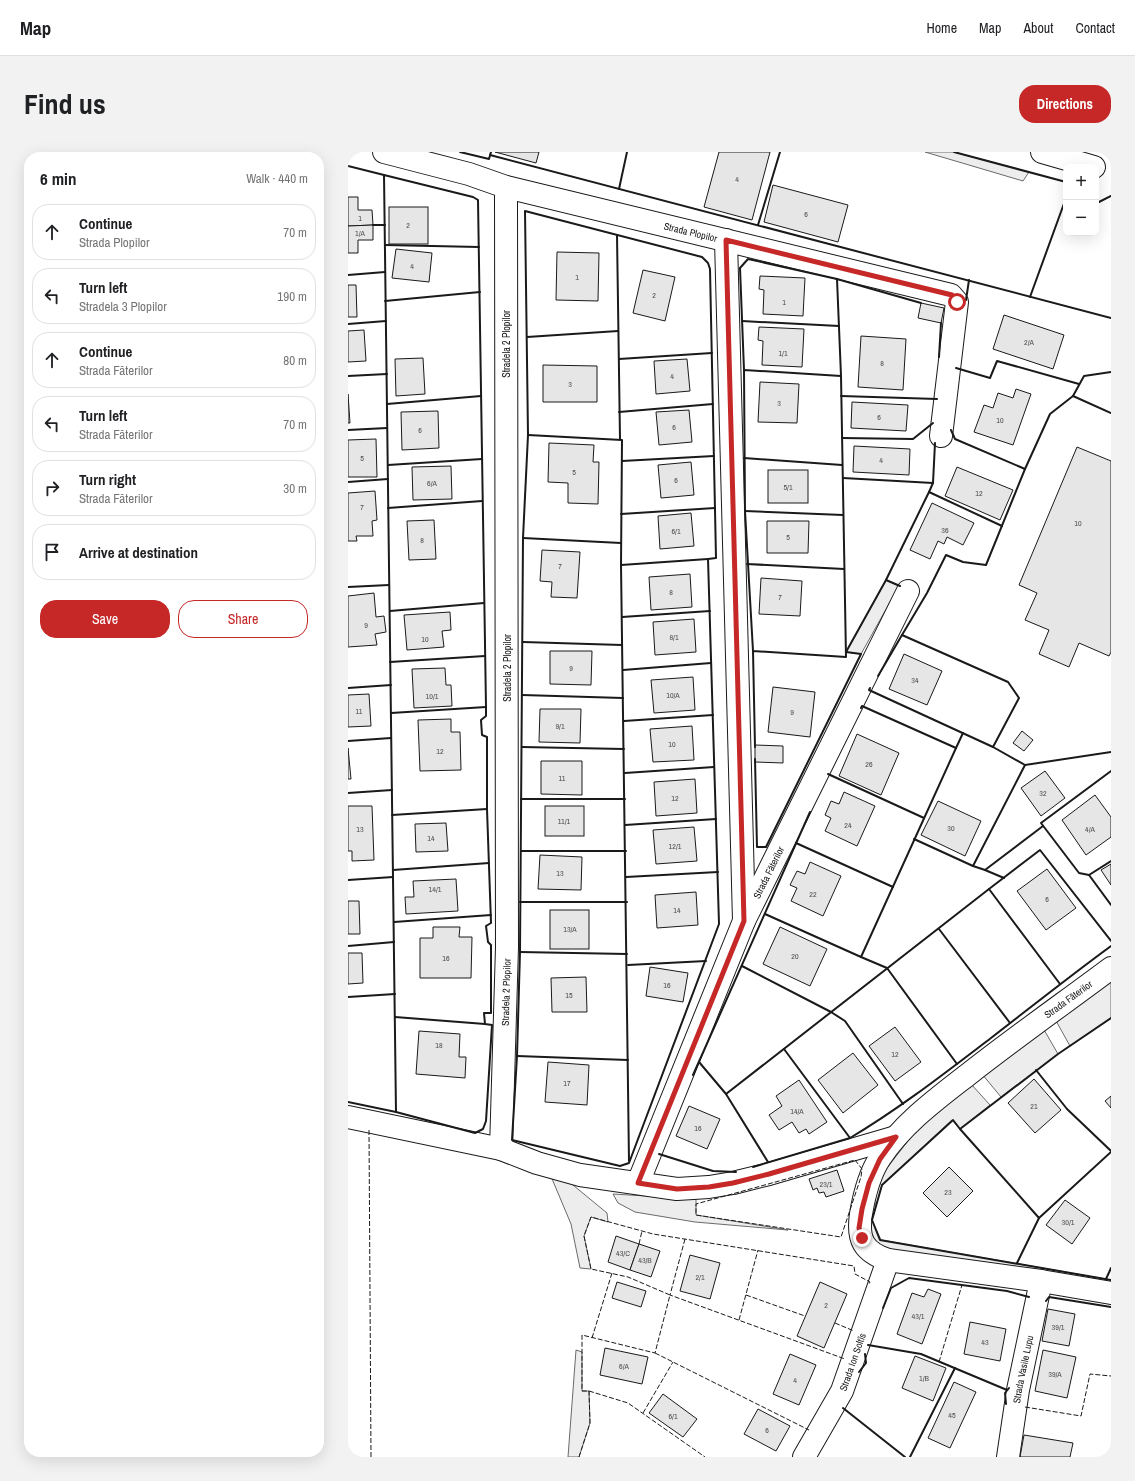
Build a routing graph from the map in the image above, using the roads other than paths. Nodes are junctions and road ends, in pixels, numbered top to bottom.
1 (384, 152) edge
2 (1042, 152) edge
3 (1084, 164) edge
4 (1099, 168) edge
5 (1111, 172) edge
6 (506, 188) junction
7 (726, 240) junction
8 (941, 436) dead end
9 (908, 591) dead end
10 (744, 921) junction
11 (1111, 968) edge
12 (348, 1117) edge
13 (896, 1137) junction
14 (501, 1149) junction
15 (638, 1183) junction
16 (882, 1258) junction
17 (1041, 1281) junction
18 (1111, 1293) edge
19 (804, 1457) edge
20 (1008, 1457) edge

1 - 6 street, Strada Plopilor
2 - 3 street
4 - 5 street
6 - 7 street, Strada Plopilor
6 - 14 street, Stradela 2 Plopilor
7 - 8 street, Strada Plopilor
7 - 10 street
9 - 10 street, Strada Făterilor
10 - 15 street, Strada Făterilor
11 - 13 street, Strada Făterilor
12 - 14 street
13 - 15 street, Strada Făterilor
13 - 16 street, Strada Făterilor
14 - 15 street
16 - 17 street
16 - 19 street, Strada Ion Soltîs
17 - 18 street
17 - 20 street, Strada Vasile Lupu

